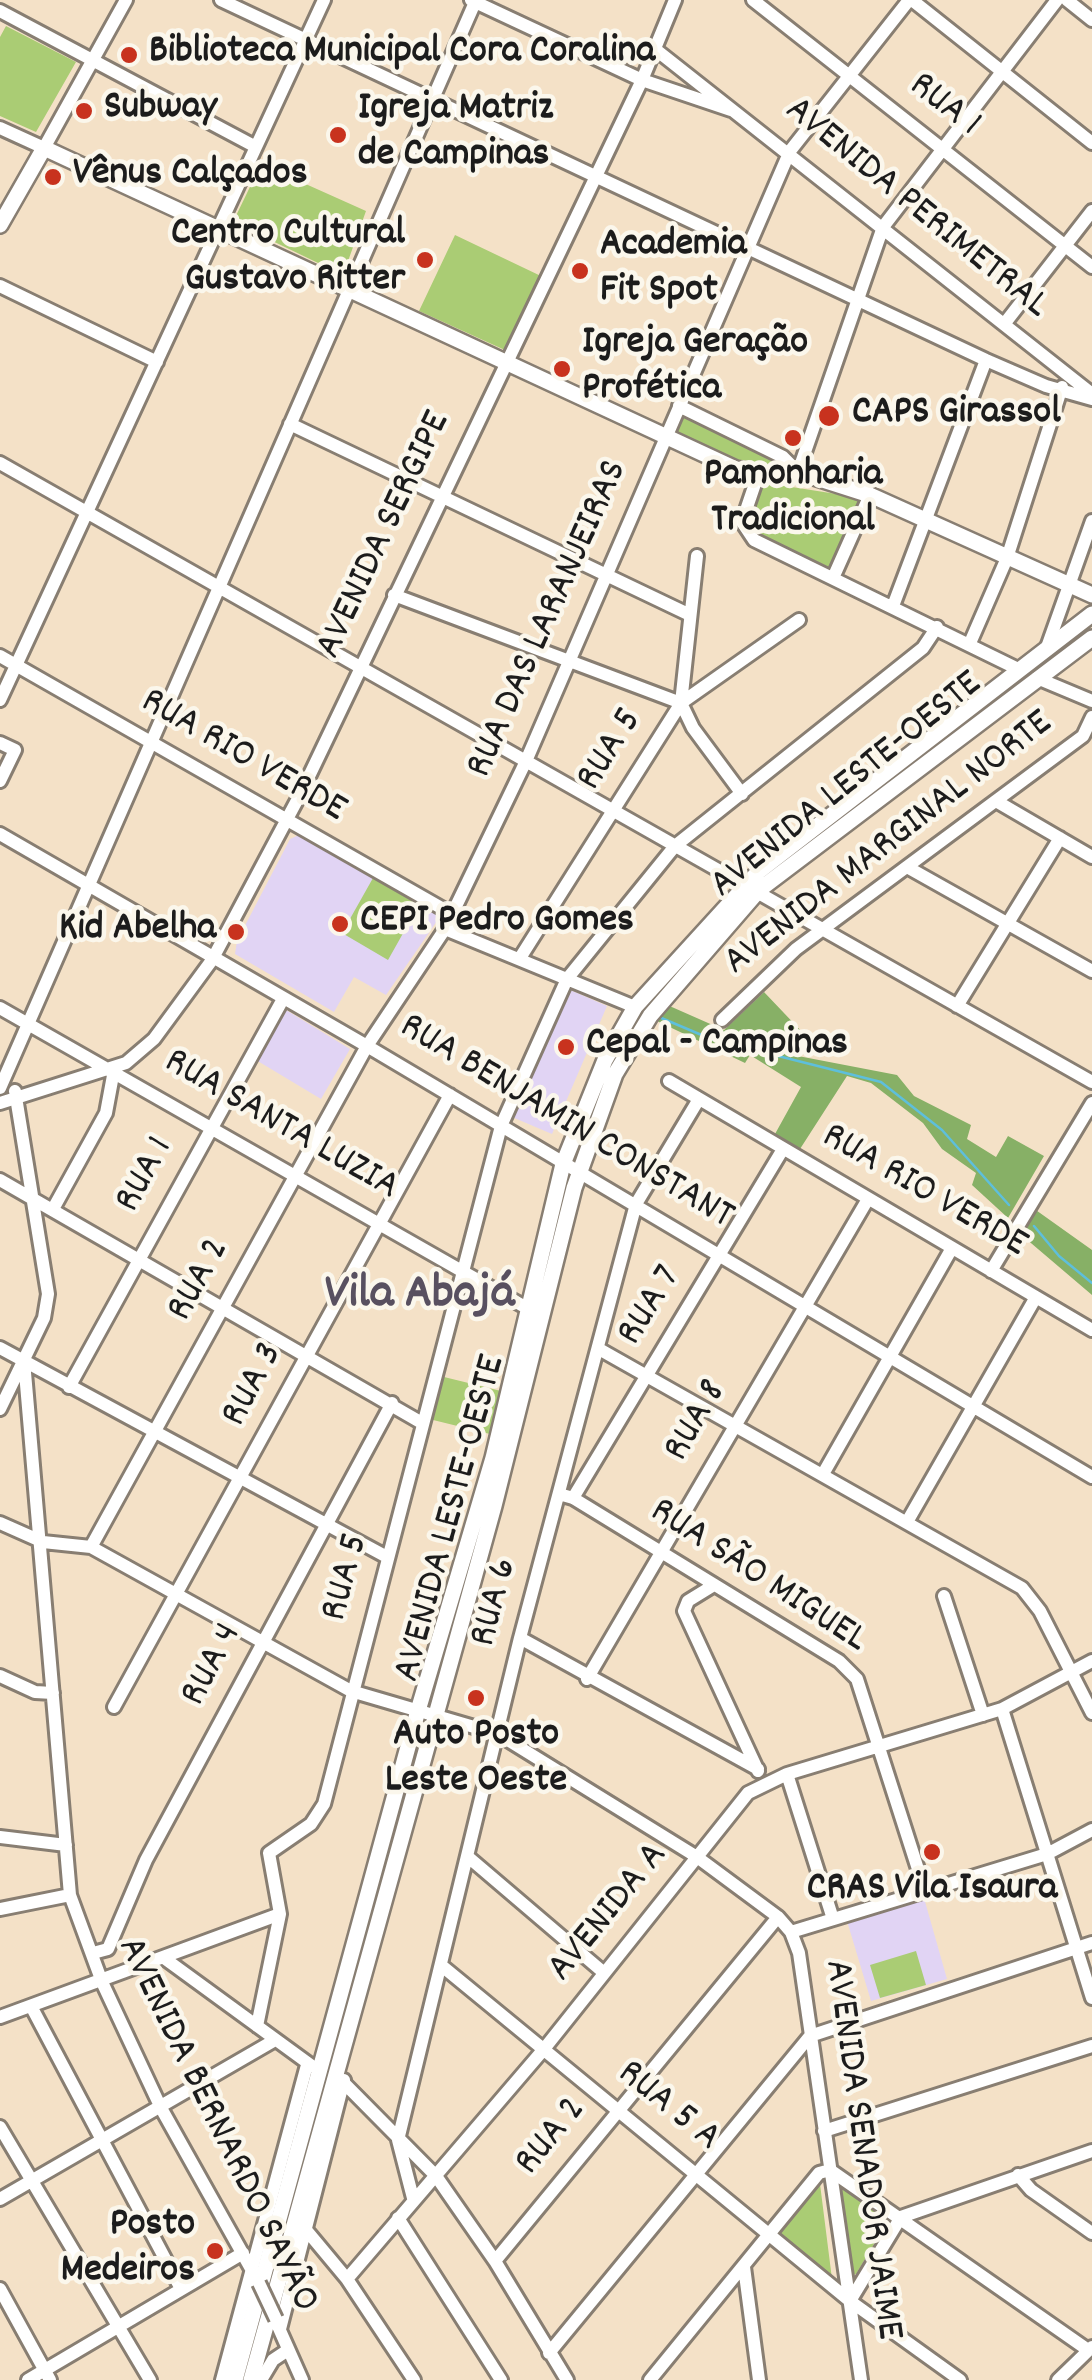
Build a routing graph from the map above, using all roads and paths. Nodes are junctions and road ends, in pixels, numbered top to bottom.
1 (126, 0) edge
2 (221, 0) edge
3 (324, 0) edge
4 (675, 0) edge
5 (753, 0) edge
6 (910, 0) edge
7 (1057, 0) edge
8 (1067, 0) edge
9 (474, 1) edge
10 (2, 16) edge
11 (1092, 20) edge
12 (305, 40) junction
13 (655, 49) junction
14 (93, 59) junction
15 (1002, 71) junction
16 (850, 74) junction
17 (642, 80) junction
18 (432, 100) junction
19 (744, 115) junction
20 (0, 128) edge
21 (1092, 143) edge
22 (44, 148) junction
23 (256, 148) junction
24 (943, 148) junction
25 (790, 151) junction
26 (595, 177) junction
27 (1092, 211) edge
28 (0, 226) edge
29 (883, 227) junction
30 (218, 229) junction
31 (1065, 245) junction
32 (746, 249) junction
33 (1092, 266) edge
34 (0, 286) edge
35 (350, 289) junction
36 (858, 300) junction
37 (1005, 323) junction
38 (986, 360) junction
39 (505, 361) junction
40 (158, 362) junction
41 (1066, 371) junction
42 (1061, 392) junction
43 (1092, 396) edge
44 (679, 406) junction
45 (290, 424) junction
46 (667, 436) junction
47 (0, 464) edge
48 (798, 472) junction
49 (758, 475) junction
50 (870, 496) junction
51 (440, 497) junction
52 (88, 513) junction
53 (1092, 521) edge
54 (928, 522) junction
55 (697, 556) dead end
56 (1007, 558) junction
57 (606, 576) junction
58 (833, 578) junction
59 (1069, 585) junction
60 (217, 588) junction
61 (394, 595) junction
62 (1092, 596) edge
63 (893, 606) junction
64 (688, 614) junction
65 (1092, 614) edge
66 (798, 620) dead end
67 (937, 627) junction
68 (1092, 638) edge
69 (970, 644) junction
70 (1046, 650) junction
71 (0, 656) edge
72 (569, 661) junction
73 (16, 666) junction
74 (360, 668) junction
75 (1020, 670) junction
76 (1037, 678) junction
77 (0, 700) edge
78 (681, 702) junction
79 (1092, 702) edge
80 (1092, 717) edge
81 (0, 743) edge
82 (151, 744) junction
83 (526, 761) junction
84 (0, 781) edge
85 (742, 794) junction
86 (996, 801) junction
87 (613, 811) junction
88 (287, 822) junction
89 (0, 834) edge
90 (1060, 838) junction
91 (675, 846) junction
92 (1092, 857) edge
93 (907, 867) junction
94 (89, 884) junction
95 (752, 886) junction
96 (452, 914) junction
97 (1008, 924) junction
98 (445, 929) junction
99 (822, 930) junction
100 (520, 958) junction
101 (212, 960) junction
102 (1092, 971) edge
103 (567, 979) junction
104 (283, 998) junction
105 (957, 1006) junction
106 (635, 1007) junction
107 (0, 1008) edge
108 (722, 1020) dead end
109 (28, 1024) junction
110 (367, 1046) junction
111 (83, 1053) junction
112 (114, 1070) junction
113 (74, 1078) junction
114 (669, 1082) dead end
115 (1092, 1082) edge
116 (2, 1083) edge
117 (18, 1095) junction
118 (450, 1095) junction
119 (699, 1099) junction
120 (0, 1102) edge
121 (1092, 1104) edge
122 (500, 1126) junction
123 (212, 1127) junction
124 (1076, 1130) junction
125 (1092, 1139) edge
126 (783, 1148) junction
127 (562, 1164) junction
128 (578, 1172) junction
129 (296, 1174) junction
130 (0, 1180) edge
131 (34, 1198) junction
132 (868, 1199) junction
133 (636, 1204) junction
134 (53, 1209) junction
135 (381, 1222) junction
136 (952, 1248) junction
137 (722, 1255) junction
138 (138, 1259) junction
139 (464, 1269) junction
140 (991, 1271) junction
141 (1036, 1298) junction
142 (804, 1304) junction
143 (223, 1308) junction
144 (526, 1308) junction
145 (1092, 1330) edge
146 (0, 1348) edge
147 (599, 1349) junction
148 (891, 1354) junction
149 (309, 1356) junction
150 (24, 1361) junction
151 (648, 1376) junction
152 (69, 1386) junction
153 (7, 1396) junction
154 (392, 1402) junction
155 (29, 1403) junction
156 (975, 1404) junction
157 (0, 1409) edge
158 (422, 1423) junction
159 (734, 1425) junction
160 (152, 1434) junction
161 (822, 1474) junction
162 (1092, 1477) edge
163 (240, 1482) junction
164 (566, 1496) junction
165 (907, 1522) junction
166 (0, 1523) edge
167 (326, 1526) junction
168 (43, 1542) junction
169 (91, 1547) junction
170 (661, 1552) junction
171 (387, 1556) junction
172 (714, 1584) junction
173 (179, 1594) junction
174 (944, 1596) dead end
175 (520, 1638) junction
176 (265, 1640) junction
177 (1092, 1661) edge
178 (1071, 1671) junction
179 (0, 1676) edge
180 (587, 1678) junction
181 (351, 1692) junction
182 (53, 1693) junction
183 (114, 1707) dead end
184 (418, 1709) junction
185 (1002, 1709) junction
186 (435, 1714) junction
187 (1092, 1714) edge
188 (983, 1715) junction
189 (498, 1734) junction
190 (882, 1748) junction
191 (788, 1774) junction
192 (761, 1776) junction
193 (1092, 1830) edge
194 (0, 1837) edge
195 (66, 1844) junction
196 (1047, 1854) junction
197 (466, 1856) junction
198 (698, 1857) junction
199 (925, 1890) junction
200 (70, 1895) junction
201 (0, 1909) edge
202 (280, 1914) junction
203 (778, 1917) junction
204 (834, 1919) junction
205 (791, 1932) junction
206 (1092, 1943) edge
207 (108, 1949) junction
208 (1077, 1950) junction
209 (93, 1953) junction
210 (164, 1958) junction
211 (442, 1966) junction
212 (603, 1972) junction
213 (118, 1974) junction
214 (102, 1982) junction
215 (1092, 1998) edge
216 (32, 2006) junction
217 (0, 2017) edge
218 (257, 2026) junction
219 (810, 2036) junction
220 (275, 2040) junction
221 (1092, 2046) edge
222 (544, 2049) junction
223 (313, 2066) junction
224 (340, 2078) junction
225 (161, 2108) junction
226 (617, 2110) junction
227 (0, 2127) edge
228 (824, 2131) junction
229 (398, 2140) junction
230 (102, 2144) junction
231 (1092, 2151) edge
232 (830, 2170) junction
233 (696, 2174) junction
234 (1018, 2175) junction
235 (436, 2176) junction
236 (32, 2182) junction
237 (413, 2198) junction
238 (0, 2200) edge
239 (901, 2216) junction
240 (398, 2218) junction
241 (307, 2231) junction
242 (1092, 2233) edge
243 (770, 2234) junction
244 (243, 2253) junction
245 (496, 2262) junction
246 (744, 2267) junction
247 (255, 2276) junction
248 (347, 2279) junction
249 (180, 2287) junction
250 (0, 2290) edge
251 (850, 2301) junction
252 (116, 2324) junction
253 (278, 2324) junction
254 (1090, 2349) edge
255 (288, 2350) junction
256 (550, 2353) junction
257 (48, 2375) edge
258 (28, 2380) edge
259 (150, 2380) edge
260 (222, 2380) edge
261 (235, 2380) edge
262 (251, 2380) edge
263 (261, 2380) edge
264 (302, 2380) edge
265 (414, 2380) edge
266 (500, 2380) edge
267 (567, 2380) edge
268 (650, 2380) edge
269 (759, 2380) edge
270 (861, 2380) edge
271 (960, 2380) edge
272 (1058, 2380) edge

1 - 14 street
2 - 12 street
3 - 12 street
4 - 13 street, AVENIDA SERGIPE
5 - 16 street, RUA 1
6 - 15 street
6 - 16 street, RUA DAS LARANJEIRAS
7 - 15 street
8 - 11 street
9 - 17 street, AVENIDA PERIMETRAL
9 - 18 street
10 - 14 street
12 - 18 street
12 - 23 street
13 - 17 street, AVENIDA SERGIPE
13 - 19 street, AVENIDA PERIMETRAL
14 - 22 street
14 - 23 street
15 - 21 street
15 - 24 street
16 - 24 street, RUA 1
16 - 25 street, RUA DAS LARANJEIRAS
17 - 19 street, AVENIDA PERIMETRAL
17 - 26 street, AVENIDA SERGIPE
18 - 26 street
18 - 35 street
19 - 25 street, AVENIDA PERIMETRAL
20 - 22 street
22 - 28 main road
22 - 30 main road
23 - 30 street
24 - 29 street
24 - 31 street, RUA 1
25 - 29 street, AVENIDA PERIMETRAL
25 - 32 street, RUA DAS LARANJEIRAS
26 - 32 street
26 - 39 street, AVENIDA SERGIPE
27 - 31 street
29 - 36 street
29 - 37 street, AVENIDA PERIMETRAL
30 - 35 main road
30 - 40 street
31 - 33 street, RUA 1
31 - 37 street
32 - 36 street
32 - 44 street, RUA DAS LARANJEIRAS
34 - 40 street
35 - 39 main road
35 - 45 street
36 - 38 street
36 - 48 street
37 - 41 street, AVENIDA PERIMETRAL
38 - 42 street
38 - 54 street
39 - 46 main road
39 - 51 street, AVENIDA SERGIPE
40 - 52 street
41 - 42 street
41 - 43 street, AVENIDA PERIMETRAL
42 - 43 street
42 - 56 street
44 - 46 street, RUA DAS LARANJEIRAS
44 - 48 street
45 - 51 street
45 - 60 street
46 - 49 main road
46 - 57 street, RUA DAS LARANJEIRAS
47 - 52 street
48 - 49 main road
48 - 50 main road
49 - 58 street
50 - 54 main road
50 - 58 street
51 - 57 street
51 - 61 street, AVENIDA SERGIPE
52 - 60 street
52 - 73 street
53 - 59 street
54 - 56 main road
54 - 63 street
55 - 64 street, RUA 5
56 - 59 main road
56 - 69 street
57 - 64 street
57 - 72 street, RUA DAS LARANJEIRAS
58 - 63 street
59 - 62 main road
59 - 70 street
60 - 74 street
60 - 82 street
61 - 72 street
61 - 74 street, AVENIDA SERGIPE
63 - 67 street
64 - 78 street, RUA 5
65 - 70 main road, AVENIDA LESTE-OESTE
66 - 78 street
67 - 69 street
67 - 85 street, RUA 5
68 - 76 main road, AVENIDA LESTE-OESTE
69 - 75 street
70 - 75 main road, AVENIDA LESTE-OESTE
71 - 73 street, RUA RIO VERDE
72 - 78 street
72 - 83 street, RUA DAS LARANJEIRAS
73 - 77 street
73 - 82 street, RUA RIO VERDE
74 - 83 street
74 - 88 street, AVENIDA SERGIPE
75 - 95 main road, AVENIDA LESTE-OESTE
76 - 79 street
76 - 95 main road, AVENIDA LESTE-OESTE
78 - 85 street
78 - 87 street, RUA 5
80 - 86 street, AVENIDA MARGINAL NORTE
81 - 84 street
82 - 88 street, RUA RIO VERDE
82 - 94 street
83 - 87 street
83 - 96 street, RUA DAS LARANJEIRAS
85 - 91 street, RUA 5
86 - 90 street
86 - 93 street, AVENIDA MARGINAL NORTE
87 - 91 street
87 - 100 street, RUA 5
88 - 96 street, RUA RIO VERDE
88 - 101 street, AVENIDA SERGIPE
89 - 94 street, RUA BENJAMIN CONSTANT
90 - 92 street
90 - 97 street
91 - 95 street
91 - 103 street, RUA 5
93 - 97 street
93 - 99 street, AVENIDA MARGINAL NORTE
94 - 101 street, RUA BENJAMIN CONSTANT
94 - 109 street
95 - 99 street
95 - 106 main road, AVENIDA LESTE-OESTE
95 - 128 main road, AVENIDA LESTE-OESTE
96 - 98 street, RUA DAS LARANJEIRAS
97 - 102 street
97 - 105 street
98 - 100 street
98 - 110 street, RUA DAS LARANJEIRAS
99 - 105 street
99 - 108 street, AVENIDA MARGINAL NORTE
100 - 103 street
101 - 104 street, RUA BENJAMIN CONSTANT
101 - 112 street, AVENIDA SERGIPE
103 - 106 street
103 - 122 street, RUA 5
104 - 110 street, RUA BENJAMIN CONSTANT
104 - 123 street, RUA 1
105 - 115 street
106 - 127 main road, AVENIDA LESTE-OESTE
107 - 109 street, RUA SANTA LUZIA
109 - 111 street, RUA SANTA LUZIA
109 - 116 street
110 - 118 street, RUA BENJAMIN CONSTANT
110 - 129 street, RUA 2
111 - 112 street, RUA SANTA LUZIA
111 - 113 street
112 - 113 street
112 - 123 street, RUA SANTA LUZIA
112 - 134 street
113 - 117 street
114 - 119 street, RUA RIO VERDE
116 - 117 street
117 - 120 street
117 - 131 street
118 - 122 street, RUA BENJAMIN CONSTANT
118 - 135 street, RUA 3
119 - 126 street, RUA RIO VERDE
119 - 133 street, RUA 6
121 - 124 street
122 - 127 street, RUA BENJAMIN CONSTANT
122 - 139 street, RUA 5
123 - 129 street, RUA SANTA LUZIA
123 - 138 street, RUA 1
124 - 125 street
124 - 140 street
126 - 132 street, RUA RIO VERDE
126 - 137 street, RUA 7
127 - 128 street, RUA BENJAMIN CONSTANT
127 - 144 main road, AVENIDA LESTE-OESTE
128 - 133 street, RUA BENJAMIN CONSTANT
128 - 186 main road, AVENIDA LESTE-OESTE
129 - 135 street, RUA SANTA LUZIA
129 - 143 street, RUA 2
130 - 131 street
131 - 134 street
131 - 150 street
132 - 136 street, RUA RIO VERDE
132 - 142 street, RUA 8
133 - 137 street, RUA BENJAMIN CONSTANT
133 - 147 street, RUA 6
134 - 138 street
135 - 139 street, RUA SANTA LUZIA
135 - 149 street, RUA 3
136 - 140 street, RUA RIO VERDE
136 - 148 street
137 - 142 street, RUA BENJAMIN CONSTANT
137 - 151 street, RUA 7
138 - 143 street
138 - 152 street, RUA 1
139 - 144 street, RUA SANTA LUZIA
139 - 158 street, RUA 5
140 - 141 street, RUA RIO VERDE
141 - 145 street, RUA RIO VERDE
141 - 156 street
142 - 148 street, RUA BENJAMIN CONSTANT
142 - 159 street, RUA 8
143 - 149 street
143 - 160 street, RUA 2
144 - 184 main road, AVENIDA LESTE-OESTE
146 - 150 street
147 - 151 street
147 - 164 street, RUA 6
148 - 156 street, RUA BENJAMIN CONSTANT
148 - 161 street
149 - 154 street
149 - 163 street, RUA 3
150 - 152 street
150 - 153 street
150 - 155 street, AVENIDA BERNARDO SAYÃO
151 - 159 street
151 - 164 street, RUA 7
152 - 160 street
153 - 155 street
153 - 157 street
154 - 158 street
154 - 167 street, RUA 4
155 - 168 street, AVENIDA BERNARDO SAYÃO
156 - 162 street, RUA BENJAMIN CONSTANT
156 - 165 street
158 - 171 street, RUA 5
159 - 161 street
159 - 170 street, RUA 8
160 - 163 street
160 - 169 street, RUA 2
161 - 165 street
163 - 167 street
163 - 173 street, RUA 3
164 - 170 street, RUA SÃO MIGUEL
164 - 175 street, RUA 6
165 - 178 street
166 - 168 street, AVENIDA SENADOR JAIME
167 - 171 street
167 - 176 street, RUA 4
168 - 169 street, AVENIDA SENADOR JAIME
168 - 182 street, AVENIDA BERNARDO SAYÃO
169 - 173 street, AVENIDA SENADOR JAIME
170 - 172 street, RUA SÃO MIGUEL
170 - 180 street, RUA 8
171 - 181 street, RUA 5
172 - 190 street, RUA SÃO MIGUEL
172 - 192 street
173 - 176 street, AVENIDA SENADOR JAIME
173 - 183 street, RUA 3
174 - 188 street
175 - 180 street
175 - 189 street, RUA 6
176 - 181 street, AVENIDA SENADOR JAIME
176 - 207 street, RUA 4
177 - 178 street
178 - 185 street
178 - 187 street
179 - 182 street
180 - 192 street
181 - 184 street, AVENIDA SENADOR JAIME
181 - 202 street, RUA 5
182 - 195 street, AVENIDA BERNARDO SAYÃO
184 - 186 street, AVENIDA SENADOR JAIME
184 - 223 main road, AVENIDA LESTE-OESTE
185 - 188 street, AVENIDA A
185 - 196 street
186 - 189 street, AVENIDA SENADOR JAIME
186 - 224 main road, AVENIDA LESTE-OESTE
188 - 190 street, AVENIDA A
189 - 197 street, RUA 6
189 - 198 street, AVENIDA SENADOR JAIME
190 - 191 street, AVENIDA A
190 - 199 street, RUA SÃO MIGUEL
191 - 192 street, AVENIDA A
191 - 204 street
192 - 198 street, AVENIDA A
193 - 196 street
194 - 195 street
195 - 200 street, AVENIDA BERNARDO SAYÃO
196 - 199 street
196 - 208 street
197 - 211 street, RUA 6
197 - 212 street
198 - 203 street, AVENIDA SENADOR JAIME
198 - 212 street, AVENIDA A
199 - 204 street
200 - 201 street
200 - 209 street, AVENIDA BERNARDO SAYÃO
202 - 210 street
202 - 218 street, RUA 5
203 - 205 street, AVENIDA SENADOR JAIME
203 - 226 street, RUA 2
204 - 205 street
205 - 219 street, AVENIDA SENADOR JAIME
206 - 208 street
207 - 209 street
207 - 213 street
208 - 215 street
208 - 219 street
209 - 214 street, AVENIDA BERNARDO SAYÃO
210 - 213 street
210 - 218 street
211 - 222 street, RUA 5 A
211 - 229 street, RUA 6
212 - 222 street, AVENIDA A
213 - 214 street
214 - 216 street
214 - 225 street, AVENIDA BERNARDO SAYÃO
216 - 217 street
216 - 230 street
218 - 220 street
219 - 228 street, AVENIDA SENADOR JAIME
219 - 233 street
220 - 223 street
220 - 225 street
221 - 228 street
222 - 226 street, RUA 5 A
222 - 235 street, AVENIDA A
223 - 247 street, AVENIDA LESTE-OESTE
223 - 261 main road, AVENIDA LESTE-OESTE
224 - 229 street
224 - 241 street
224 - 262 main road, AVENIDA LESTE-OESTE
225 - 230 street
225 - 244 street, AVENIDA BERNARDO SAYÃO
226 - 233 street, RUA 5 A
226 - 245 street, RUA 2
227 - 236 street
228 - 232 street, AVENIDA SENADOR JAIME
229 - 235 street
229 - 237 street
230 - 236 street
230 - 249 street
231 - 234 street
232 - 239 street
232 - 243 street
232 - 251 street, AVENIDA SENADOR JAIME
233 - 243 street, RUA 5 A
233 - 256 street
234 - 239 street
234 - 242 street
235 - 237 street, AVENIDA A
235 - 245 street
236 - 238 street
236 - 252 street
237 - 240 street, AVENIDA A
239 - 251 street
239 - 254 street
240 - 248 street, AVENIDA A
240 - 266 street
241 - 248 street
241 - 253 street
243 - 246 street
243 - 251 street, RUA 5 A
244 - 247 street, AVENIDA BERNARDO SAYÃO
244 - 249 street
245 - 256 street
246 - 268 street
246 - 269 street
247 - 253 street, AVENIDA BERNARDO SAYÃO, bridge
247 - 260 street, AVENIDA LESTE-OESTE
248 - 265 street
249 - 252 street
250 - 257 street
251 - 270 street, AVENIDA SENADOR JAIME
251 - 271 street, RUA 5 A
252 - 257 street
252 - 259 street
253 - 255 street, AVENIDA BERNARDO SAYÃO
254 - 272 street
255 - 263 street
255 - 264 street, AVENIDA BERNARDO SAYÃO
256 - 267 street
257 - 258 street

